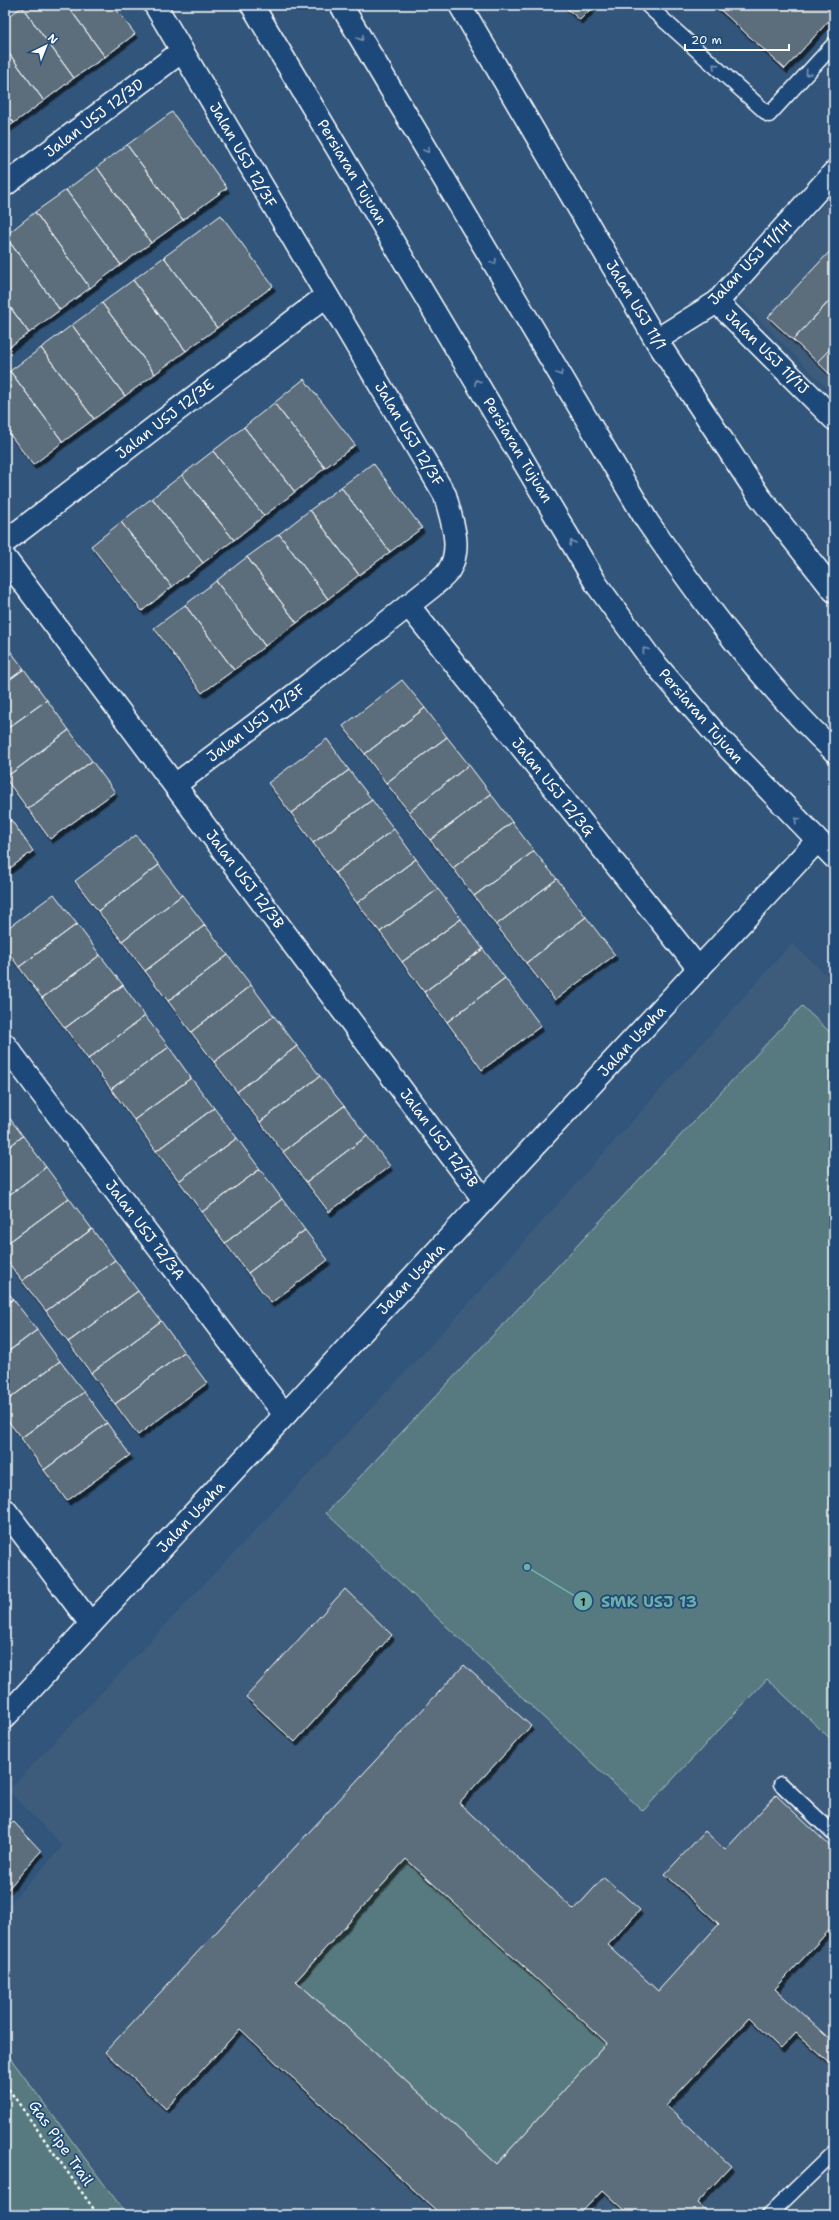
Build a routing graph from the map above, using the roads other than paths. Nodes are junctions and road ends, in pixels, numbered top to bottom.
1 (155, 5) edge
2 (252, 5) edge
3 (341, 5) edge
4 (460, 5) edge
5 (647, 5) edge
6 (834, 44) edge
7 (182, 51) junction
8 (831, 182) edge
9 (5, 185) edge
10 (326, 296) junction
11 (717, 302) junction
12 (656, 340) junction
13 (834, 419) edge
14 (5, 542) edge
15 (5, 558) edge
16 (834, 591) edge
17 (408, 605) junction
18 (834, 751) edge
19 (175, 785) junction
20 (817, 841) junction
21 (834, 857) edge
22 (699, 969) junction
23 (5, 1045) edge
24 (484, 1200) junction
25 (285, 1416) junction
26 (5, 1510) edge
27 (92, 1624) junction
28 (5, 1717) edge
29 (781, 1784) dead end
30 (834, 1834) edge
31 (834, 2152) edge
32 (769, 2215) edge

1 - 7 street, Jalan USJ 12/3F
20 -> 2 street, Persiaran Tujuan
3 -> 18 street
4 - 12 street, Jalan USJ 11/1
6 -> 5 lane
7 - 9 street, Jalan USJ 12/3D
7 - 10 street, Jalan USJ 12/3F
8 - 11 street, Jalan USJ 11/1H
10 - 14 street, Jalan USJ 12/3E
10 - 17 street, Jalan USJ 12/3F
11 - 12 street, Jalan USJ 11/1H
11 - 13 street, Jalan USJ 11/1J
12 - 16 street, Jalan USJ 11/1
15 - 19 street, Jalan USJ 12/3B
17 - 19 street, Jalan USJ 12/3F
17 - 22 street, Jalan USJ 12/3G
19 - 24 street, Jalan USJ 12/3B
20 - 21 street, Persiaran Tujuan
20 - 22 street, Jalan Usaha
22 - 24 street, Jalan Usaha
23 - 25 street, Jalan USJ 12/3A
24 - 25 street, Jalan Usaha
25 - 27 street, Jalan Usaha
26 - 27 street
27 - 28 street, Jalan Usaha
29 - 30 lane
31 - 32 lane

